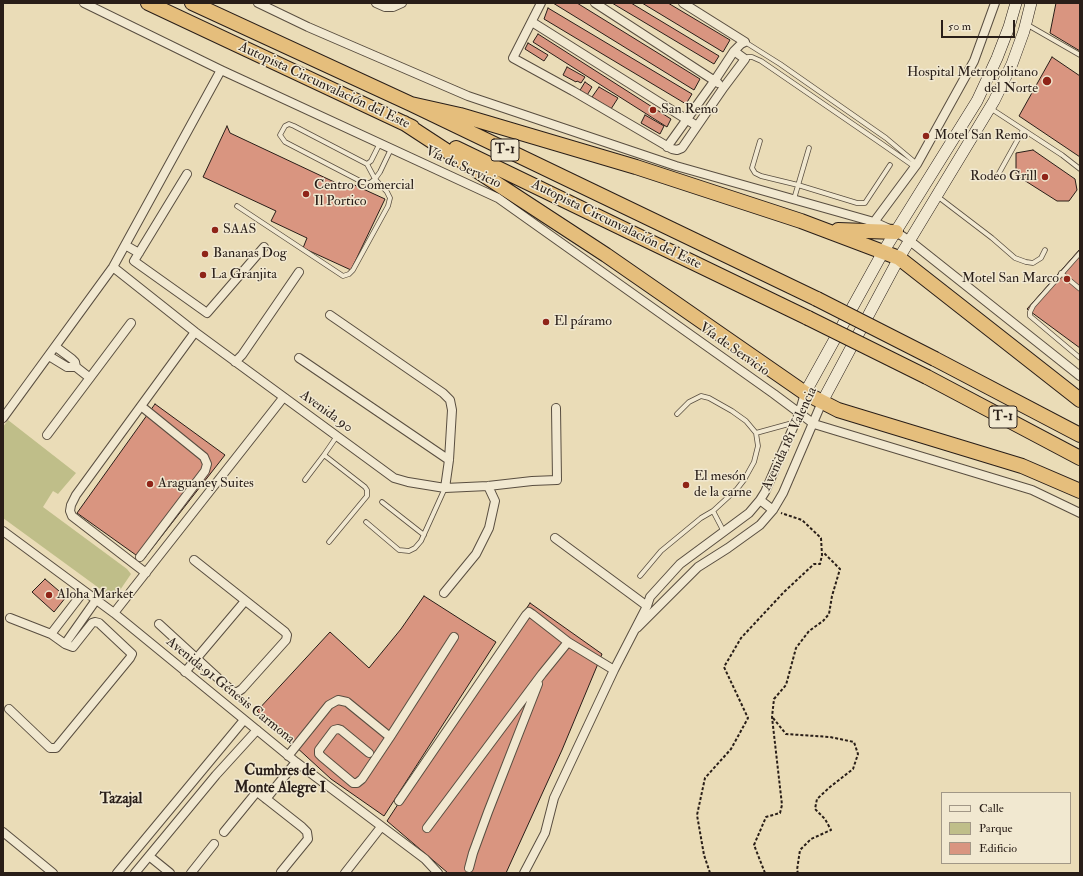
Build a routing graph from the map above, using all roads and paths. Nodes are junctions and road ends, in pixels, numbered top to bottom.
1 (84, 3) edge
2 (148, 3) edge
3 (192, 3) edge
4 (258, 3) edge
5 (376, 3) edge
6 (402, 3) edge
7 (541, 3) edge
8 (595, 3) edge
9 (683, 3) edge
10 (995, 3) edge
11 (1016, 3) edge
12 (1031, 3) edge
13 (532, 22) junction
14 (1026, 24) junction
15 (745, 42) junction
16 (734, 51) junction
17 (1080, 55) edge
18 (745, 59) junction
19 (221, 70) junction
20 (715, 80) junction
21 (724, 87) junction
22 (411, 104) junction
23 (990, 108) junction
24 (687, 118) junction
25 (404, 123) junction
26 (697, 126) junction
27 (1023, 130) junction
28 (760, 141) dead end
29 (380, 143) junction
30 (667, 147) junction
31 (810, 148) dead end
32 (391, 149) junction
33 (367, 164) junction
34 (890, 165) dead end
35 (916, 166) junction
36 (1080, 169) edge
37 (188, 174) dead end
38 (998, 175) dead end
39 (375, 180) junction
40 (798, 185) junction
41 (937, 196) junction
42 (794, 199) junction
43 (237, 206) dead end
44 (874, 222) junction
45 (822, 228) junction
46 (896, 232) junction
47 (910, 241) junction
48 (125, 245) junction
49 (264, 247) dead end
50 (1044, 250) dead end
51 (883, 252) junction
52 (139, 253) junction
53 (1080, 253) edge
54 (899, 258) junction
55 (113, 267) junction
56 (299, 272) dead end
57 (1062, 273) junction
58 (1080, 289) edge
59 (330, 315) dead end
60 (130, 323) dead end
61 (195, 332) junction
62 (56, 347) junction
63 (49, 356) junction
64 (299, 358) dead end
65 (1080, 358) edge
66 (236, 362) junction
67 (76, 367) junction
68 (1080, 376) edge
69 (90, 378) junction
70 (805, 393) junction
71 (284, 398) junction
72 (1080, 400) edge
73 (822, 402) junction
74 (141, 406) junction
75 (556, 408) dead end
76 (677, 414) dead end
77 (799, 414) junction
78 (3, 418) edge
79 (796, 422) junction
80 (814, 424) junction
81 (756, 433) junction
82 (47, 435) dead end
83 (1080, 435) edge
84 (337, 436) junction
85 (324, 455) junction
86 (1080, 458) edge
87 (449, 460) junction
88 (305, 480) dead end
89 (488, 486) junction
90 (445, 488) junction
91 (1080, 491) edge
92 (760, 500) junction
93 (382, 502) dead end
94 (773, 510) junction
95 (713, 511) junction
96 (1080, 513) edge
97 (366, 522) dead end
98 (3, 531) edge
99 (724, 532) junction
100 (424, 535) junction
101 (555, 538) dead end
102 (329, 542) dead end
103 (822, 552) junction
104 (140, 557) dead end
105 (194, 560) dead end
106 (146, 573) junction
107 (640, 576) dead end
108 (84, 592) junction
109 (444, 593) dead end
110 (96, 600) junction
111 (246, 601) junction
112 (647, 606) junction
113 (114, 613) junction
114 (10, 618) dead end
115 (159, 624) dead end
116 (634, 631) junction
117 (51, 634) junction
118 (454, 637) dead end
119 (568, 642) junction
120 (65, 644) junction
121 (198, 658) junction
122 (614, 670) junction
123 (185, 672) junction
124 (542, 674) junction
125 (9, 709) dead end
126 (772, 717) junction
127 (244, 720) junction
128 (257, 730) junction
129 (390, 737) dead end
130 (369, 753) dead end
131 (288, 756) junction
132 (296, 762) junction
133 (266, 799) junction
134 (399, 801) dead end
135 (381, 827) junction
136 (427, 828) dead end
137 (3, 832) edge
138 (224, 832) dead end
139 (214, 844) dead end
140 (149, 856) junction
141 (469, 868) dead end
142 (49, 872) edge
143 (281, 872) edge
144 (117, 873) edge
145 (135, 873) edge
146 (170, 873) edge
147 (191, 873) edge
148 (345, 873) edge
149 (438, 873) edge
150 (524, 873) edge
151 (710, 873) edge
152 (765, 873) edge
153 (798, 873) edge

1 - 19 street, Vía de Servicio
2 - 25 highway, Autopista Circunvalación del Este / T-1
3 - 22 highway, Autopista Circunvalación del Este / T-1
4 - 42 street
5 - 6 street
7 - 13 street
8 - 20 street
9 - 15 street
10 - 35 street
11 - 46 street, Avenida 181 Valencia
12 - 14 street, Avenida 181 Valencia
13 - 24 street
13 - 30 street
14 - 17 lane
14 - 23 street, Avenida 181 Valencia
15 - 16 street
15 - 35 lane
16 - 18 street
16 - 20 street
18 - 21 street
18 - 35 lane
19 - 29 street, Vía de Servicio
19 - 48 street
20 - 21 street
20 - 24 street
21 - 26 street
22 - 45 highway
22 - 83 highway, Autopista Circunvalación del Este / T-1, bridge
23 - 27 lane
23 - 41 street, Avenida 181 Valencia
24 - 26 street
24 - 30 street
25 - 70 highway
25 - 86 highway, Autopista Circunvalación del Este / T-1, bridge
26 - 30 street
27 - 36 lane
27 - 38 lane
28 - 40 lane
29 - 32 street, Vía de Servicio
29 - 33 lane
31 - 40 lane
32 - 39 lane
32 - 77 street, Vía de Servicio
33 - 39 lane
33 - 39 lane
34 - 40 lane
35 - 44 street
37 - 52 street
39 - 43 lane
40 - 42 lane
41 - 47 street, Avenida 181 Valencia
41 - 50 lane
42 - 44 street
44 - 46 street
45 - 46 highway
45 - 51 highway
46 - 47 street
46 - 51 street, Avenida 181 Valencia
47 - 54 street, Avenida 181 Valencia
47 - 68 street
48 - 52 street
48 - 55 street
49 - 52 street
51 - 54 highway
51 - 70 street, Avenida 181 Valencia
53 - 57 lane
54 - 72 highway
54 - 73 street, Avenida 181 Valencia
55 - 61 street, Avenida 90
55 - 62 street
56 - 66 street
57 - 58 lane
57 - 65 lane
59 - 87 street
60 - 69 street
61 - 66 street, Avenida 90
61 - 74 street
62 - 63 street
62 - 67 street
63 - 67 street
63 - 78 street
64 - 87 street
66 - 71 street, Avenida 90
67 - 69 street
69 - 82 street
70 - 73 highway
70 - 77 street, Avenida 181 Valencia
71 - 84 street, Avenida 90
71 - 106 street
73 - 80 street, Avenida 181 Valencia
73 - 91 highway
74 - 104 street
74 - 106 street
75 - 89 street, Avenida 90
76 - 81 lane
77 - 79 street, Avenida 181 Valencia
77 - 80 street, Vía de Servicio
79 - 81 lane
79 - 92 street, Avenida 181 Valencia
80 - 94 street, Avenida 181 Valencia
80 - 96 street, Vía de Servicio
81 - 95 lane
84 - 85 lane
84 - 90 street, Avenida 90
85 - 88 lane
85 - 102 lane
87 - 90 street
89 - 90 street, Avenida 90
89 - 109 street
90 - 100 lane
92 - 94 street
92 - 99 street, Avenida 181 Valencia
93 - 100 lane
94 - 103 path
94 - 116 street, Avenida 181 Valencia
95 - 99 lane
95 - 107 lane
97 - 100 lane
98 - 108 street, Avenida 91 Génesis Carmona
99 - 112 street, Avenida 181 Valencia
101 - 112 street
103 - 126 path
103 - 151 path
105 - 111 street
106 - 113 street
108 - 110 street, Avenida 91 Génesis Carmona
108 - 117 street
110 - 113 street, Avenida 91 Génesis Carmona
110 - 120 street
111 - 121 street
111 - 121 street
112 - 116 street, Avenida 181 Valencia
113 - 123 street, Avenida 91 Génesis Carmona
114 - 117 street
115 - 121 street
116 - 122 street
117 - 120 street
118 - 131 street
119 - 122 street
119 - 124 street
119 - 134 street
120 - 125 street
121 - 123 street
122 - 150 street
123 - 127 street, Avenida 91 Génesis Carmona
124 - 136 street
124 - 141 street
126 - 152 path
126 - 153 path
127 - 128 street, Avenida 91 Génesis Carmona
127 - 144 street
128 - 131 street, Avenida 91 Génesis Carmona
128 - 140 street
129 - 130 street
131 - 132 street, Avenida 91 Génesis Carmona
132 - 133 street
132 - 135 street, Avenida 91 Génesis Carmona
133 - 138 street
133 - 143 street
135 - 148 street
135 - 149 street, Avenida 91 Génesis Carmona
137 - 142 street
139 - 147 street
140 - 145 street
140 - 146 street

